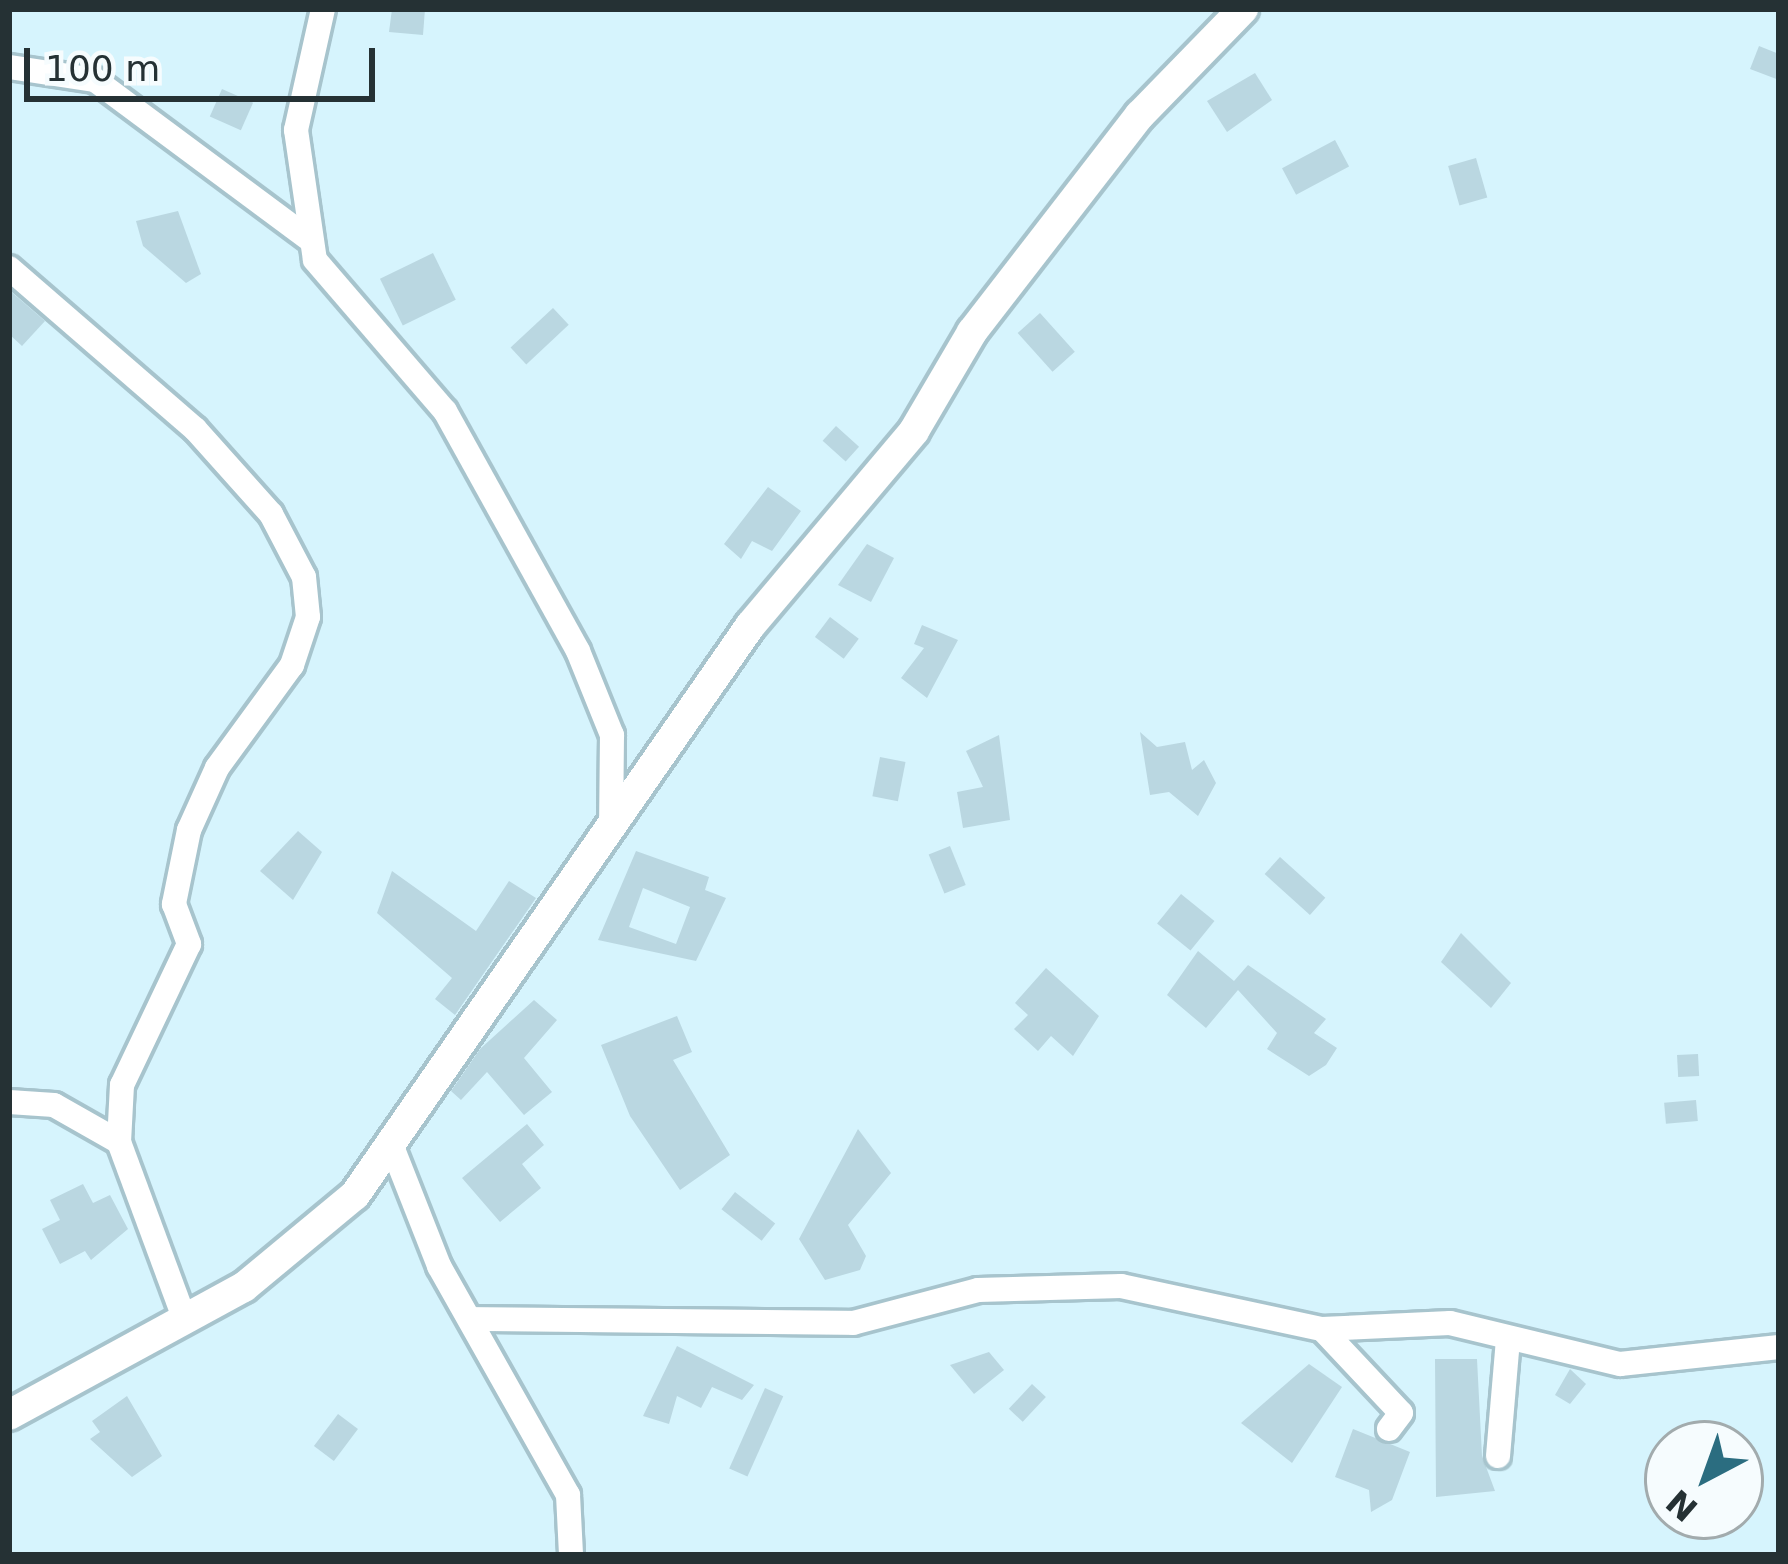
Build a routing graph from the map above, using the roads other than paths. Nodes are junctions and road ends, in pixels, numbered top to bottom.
1 (323, 9) edge
2 (1243, 9) edge
3 (9, 67) edge
4 (309, 239) junction
5 (9, 268) edge
6 (611, 826) junction
7 (9, 1102) edge
8 (119, 1142) junction
9 (393, 1150) junction
10 (474, 1318) junction
11 (185, 1320) junction
12 (1322, 1329) junction
13 (1508, 1340) junction
14 (1779, 1347) edge
15 (9, 1415) edge
16 (1389, 1429) dead end
17 (1498, 1456) dead end
18 (571, 1555) edge

1 - 4 street
2 - 6 street
3 - 4 street
4 - 6 street
5 - 8 street
6 - 9 street
7 - 8 street
8 - 11 street
9 - 10 street
9 - 11 street
10 - 12 street
10 - 18 street
11 - 15 street
12 - 13 street
12 - 16 street
13 - 14 street
13 - 17 street

